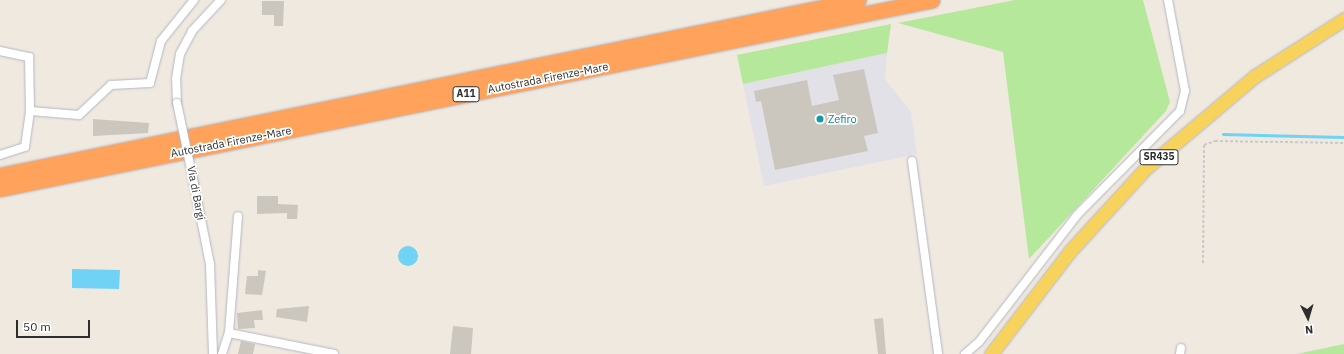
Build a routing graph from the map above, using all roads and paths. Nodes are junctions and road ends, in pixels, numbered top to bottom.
1 (194, 0) edge
2 (221, 0) edge
3 (858, 0) edge
4 (932, 0) edge
5 (1168, 2) edge
6 (1344, 19) edge
7 (0, 51) edge
8 (30, 111) junction
9 (1344, 143) edge
10 (0, 155) edge
11 (912, 161) dead end
12 (0, 175) edge
13 (0, 189) edge
14 (238, 216) dead end
15 (1203, 262) dead end
16 (229, 333) junction
17 (1009, 333) junction
18 (213, 354) edge
19 (222, 354) edge
20 (334, 354) edge
21 (938, 354) edge
22 (965, 354) edge
23 (991, 354) edge
24 (999, 354) edge

1 - 8 street
2 - 18 street, Via di Bargi, bridge
3 - 12 highway, Autostrada Firenze-Mare / A11
4 - 13 highway, Autostrada Firenze-Mare / A11
5 - 22 street
6 - 17 main road, SR435
7 - 8 street
8 - 10 street
9 - 15 path
11 - 21 street
14 - 16 street
16 - 19 street
16 - 20 street
17 - 23 main road, SR435
17 - 24 main road, SR435

